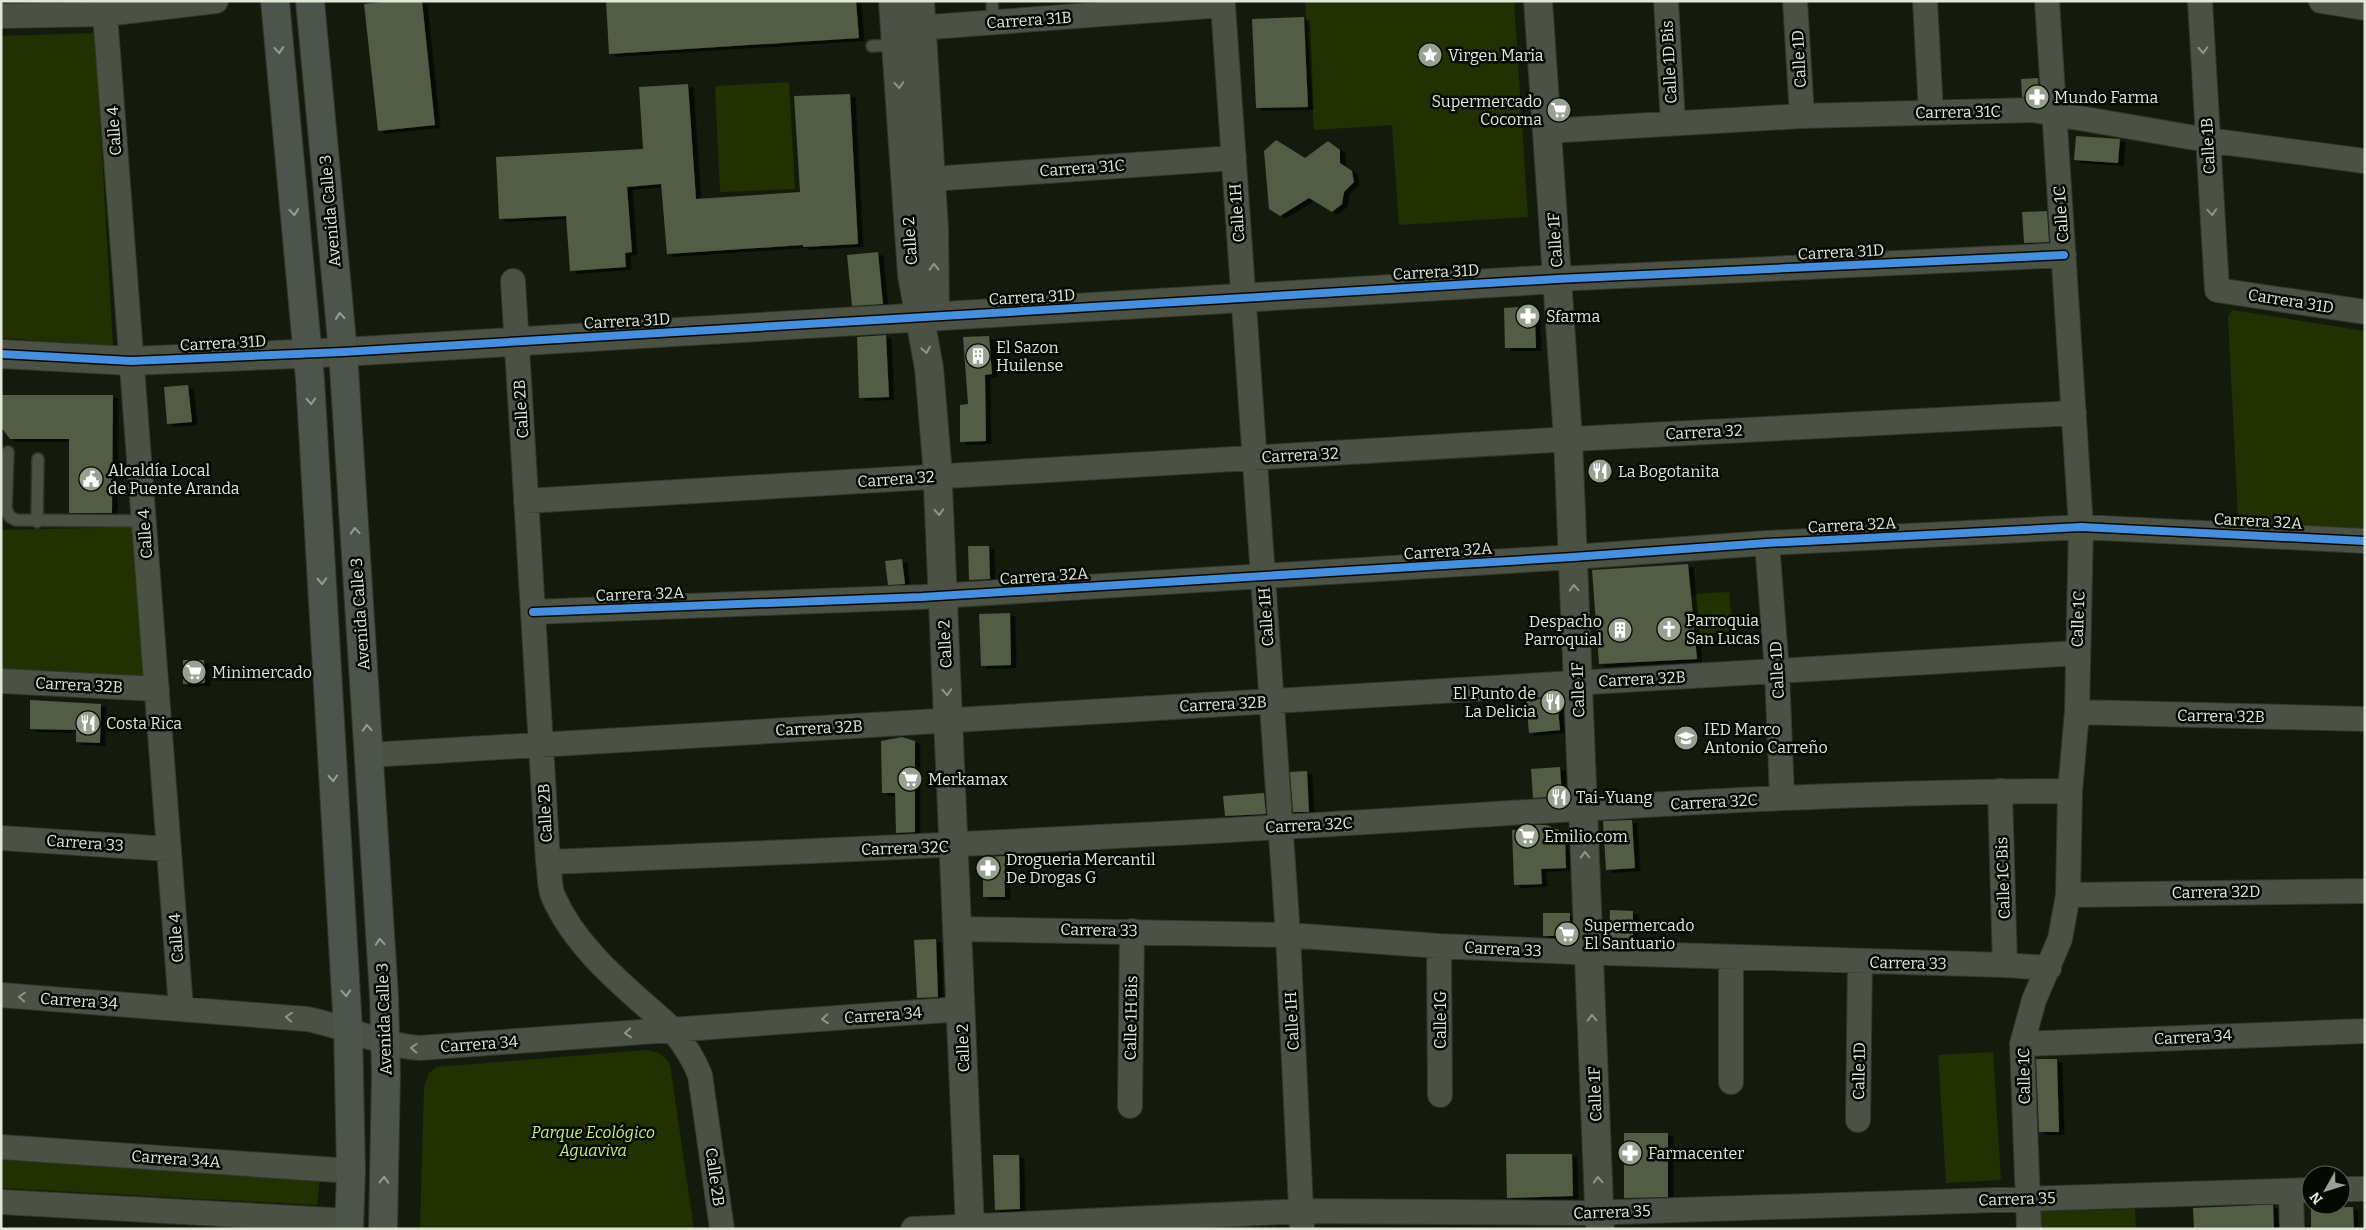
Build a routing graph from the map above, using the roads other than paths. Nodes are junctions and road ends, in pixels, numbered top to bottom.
1 (216, 1) edge
2 (275, 1) edge
3 (310, 1) edge
4 (893, 1) edge
5 (1538, 1) edge
6 (1666, 1) edge
7 (1795, 1) edge
8 (1925, 1) edge
9 (2047, 1) edge
10 (2200, 1) edge
11 (2321, 1) edge
12 (1223, 5) joint
13 (104, 8) edge
14 (2365, 8) edge
15 (993, 12) edge
16 (921, 14) edge
17 (1, 16) edge
18 (888, 40) junction
19 (1931, 112) junction
20 (2055, 114) junction
21 (1802, 116) junction
22 (1672, 123) junction
23 (1547, 131) junction
24 (2207, 140) junction
25 (1234, 158) junction
26 (2365, 161) edge
27 (931, 179) junction
28 (2064, 255) junction
29 (1557, 279) junction
30 (513, 281) dead end
31 (2217, 290) joint
32 (1243, 298) junction
33 (2365, 312) edge
34 (927, 317) junction
35 (516, 342) junction
36 (343, 352) junction
37 (308, 353) junction
38 (1, 354) edge
39 (132, 361) junction
40 (2074, 413) junction
41 (1568, 439) junction
42 (8, 452) dead end
43 (1254, 458) junction
44 (38, 459) dead end
45 (938, 476) junction
46 (526, 501) junction
47 (37, 522) junction
48 (144, 522) junction
49 (2081, 527) junction
50 (1767, 542) junction
51 (2365, 542) edge
52 (1573, 557) junction
53 (1263, 576) junction
54 (943, 596) junction
55 (533, 612) junction
56 (2078, 653) junction
57 (1778, 670) junction
58 (1, 681) edge
59 (1578, 683) junction
60 (157, 689) junction
61 (1272, 701) junction
62 (2077, 712) junction
63 (2365, 719) edge
64 (948, 720) junction
65 (541, 745) junction
66 (369, 755) junction
67 (2000, 791) junction
68 (2070, 791) junction
69 (1782, 798) junction
70 (1583, 809) junction
71 (1280, 827) junction
72 (1, 838) edge
73 (954, 846) junction
74 (169, 849) junction
75 (548, 862) junction
76 (2365, 891) edge
77 (2068, 895) junction
78 (958, 929) junction
79 (1132, 931) junction
80 (1288, 935) junction
81 (1439, 946) junction
82 (1589, 952) junction
83 (1731, 957) junction
84 (1860, 962) junction
85 (2005, 965) junction
86 (2049, 968) junction
87 (1, 995) edge
88 (181, 1008) junction
89 (961, 1009) junction
90 (348, 1029) junction
91 (672, 1030) junction
92 (2365, 1030) edge
93 (386, 1044) junction
94 (2022, 1044) junction
95 (1731, 1082) dead end
96 (1440, 1095) dead end
97 (1130, 1106) dead end
98 (1858, 1120) dead end
99 (1, 1147) edge
100 (351, 1171) junction
101 (2351, 1189) edge
102 (2365, 1189) edge
103 (2301, 1190) edge
104 (2028, 1199) junction
105 (1, 1202) edge
106 (1302, 1220) edge
107 (1600, 1220) edge
108 (350, 1225) edge
109 (970, 1228) edge
110 (383, 1229) edge
111 (722, 1229) edge
112 (913, 1229) edge
113 (2029, 1229) edge
114 (2292, 1229) edge

1 - 13 street
2 -> 37 main road
36 -> 3 main road, Avenida Calle 3
4 - 18 street, Calle 2
5 - 23 street, Calle 1F
6 - 22 street, Calle 1D Bis
7 - 21 street, Calle 1D
8 - 19 street
9 - 20 street, Calle 1C
10 -> 24 street, Calle 1B
11 - 14 street
12 - 15 street, Carrera 31B
12 - 25 street, Calle 1H
13 - 17 street
13 - 39 street, Calle 4
15 - 16 street, Carrera 31B
16 - 18 street, Carrera 31B
16 - 27 street, Calle 2
18 -> 34 street, Calle 2
19 - 20 street, Carrera 31C
19 - 21 street, Carrera 31C
20 - 24 street, Carrera 31C
20 - 28 street, Calle 1C
21 - 22 street, Carrera 31C
22 - 23 street, Carrera 31C
23 - 29 street, Calle 1F
24 - 26 street, Carrera 31C
24 -> 31 street, Calle 1B
25 - 27 street, Carrera 31C
25 - 32 street, Calle 1H
34 -> 27 street, Calle 2
28 - 29 street, Carrera 31D
28 - 40 street, Calle 1C
29 - 32 street, Carrera 31D
29 - 41 street, Calle 1F
30 - 35 street, Calle 2B
31 - 33 street, Carrera 31D
32 - 34 street, Carrera 31D
32 - 43 street, Calle 1H
34 - 35 street, Carrera 31D
34 -> 45 street, Calle 2
35 - 36 street, Carrera 31D
35 - 46 street, Calle 2B
36 - 37 street, Carrera 31D
66 -> 36 main road, Avenida Calle 3
37 - 39 street, Carrera 31D
37 -> 90 main road
38 - 39 street, Carrera 31D
39 - 48 street, Calle 4
40 - 41 street, Carrera 32
40 - 49 street, Calle 1C
41 - 43 street, Carrera 32
41 - 52 street, Calle 1F
42 - 47 lane
43 - 45 street, Carrera 32
43 - 53 street, Calle 1H
44 - 47 lane
45 - 46 street, Carrera 32
45 -> 54 street, Calle 2
46 - 55 street, Calle 2B
47 - 48 lane
48 - 60 street, Calle 4
49 - 50 street, Carrera 32A
49 - 51 street, Carrera 32A
49 - 56 street, Calle 1C
50 - 52 street, Carrera 32A
50 - 57 street, Calle 1D
52 - 53 street, Carrera 32A
59 -> 52 street, Calle 1F
53 - 54 street, Carrera 32A
53 - 61 street, Calle 1H
54 - 55 street, Carrera 32A
54 -> 64 street, Calle 2
55 - 65 street, Calle 2B
56 - 57 street, Carrera 32B
56 - 62 street, Calle 1C
57 - 59 street, Carrera 32B
57 - 69 street, Calle 1D
58 - 60 street, Carrera 32B
59 - 61 street, Carrera 32B
59 - 70 street, Calle 1F
60 - 74 street, Calle 4
61 - 64 street, Carrera 32B
61 - 71 street, Calle 1H
62 - 63 street, Carrera 32B
62 - 68 street, Calle 1C
64 - 65 street, Carrera 32B
64 - 73 street, Calle 2
65 - 66 street, Carrera 32B
65 - 75 street, Calle 2B
93 -> 66 main road, Avenida Calle 3
67 - 68 street, Carrera 32C
67 - 69 street, Carrera 32C
67 - 85 street, Calle 1C Bis
68 - 77 street, Calle 1C
69 - 70 street, Carrera 32C
70 - 71 street, Carrera 32C
82 -> 70 street, Calle 1F
71 - 73 street, Carrera 32C
71 - 80 street, Calle 1H
72 - 74 street, Carrera 33
73 - 75 street, Carrera 32C
73 - 78 street, Calle 2
74 - 88 street, Calle 4
75 - 91 street, Calle 2B
76 - 77 street, Carrera 32D
77 - 86 street, Calle 1C
78 - 79 street, Carrera 33
78 - 89 street, Calle 2
79 - 80 street, Carrera 33
79 - 97 street, Calle 1H Bis
80 - 81 street, Carrera 33
80 - 106 street, Calle 1H
81 - 82 street, Carrera 33
81 - 96 street, Calle 1G
82 - 83 street, Carrera 33
107 -> 82 street, Calle 1F
83 - 84 street, Carrera 33
83 - 95 street
84 - 85 street, Carrera 33
84 - 98 street, Calle 1D
85 - 86 street, Carrera 33
86 - 94 street, Calle 1C
88 -> 87 street, Carrera 34
90 -> 88 street, Carrera 34
89 -> 91 street, Carrera 34
89 - 109 street, Calle 2
90 - 93 street, Carrera 34
90 - 100 main road
91 -> 93 street, Carrera 34
91 - 111 street, Calle 2B
92 - 94 street, Carrera 34
110 -> 93 main road, Avenida Calle 3
94 - 104 street, Calle 1C
99 - 100 street, Carrera 34A
100 - 108 main road
101 - 102 street
103 - 104 street, Carrera 35
103 - 114 street
104 - 107 street, Carrera 35
104 - 113 street, Calle 1C
105 - 108 street
106 - 107 street, Carrera 35
106 - 109 street, Carrera 35
109 - 112 street, Carrera 35

